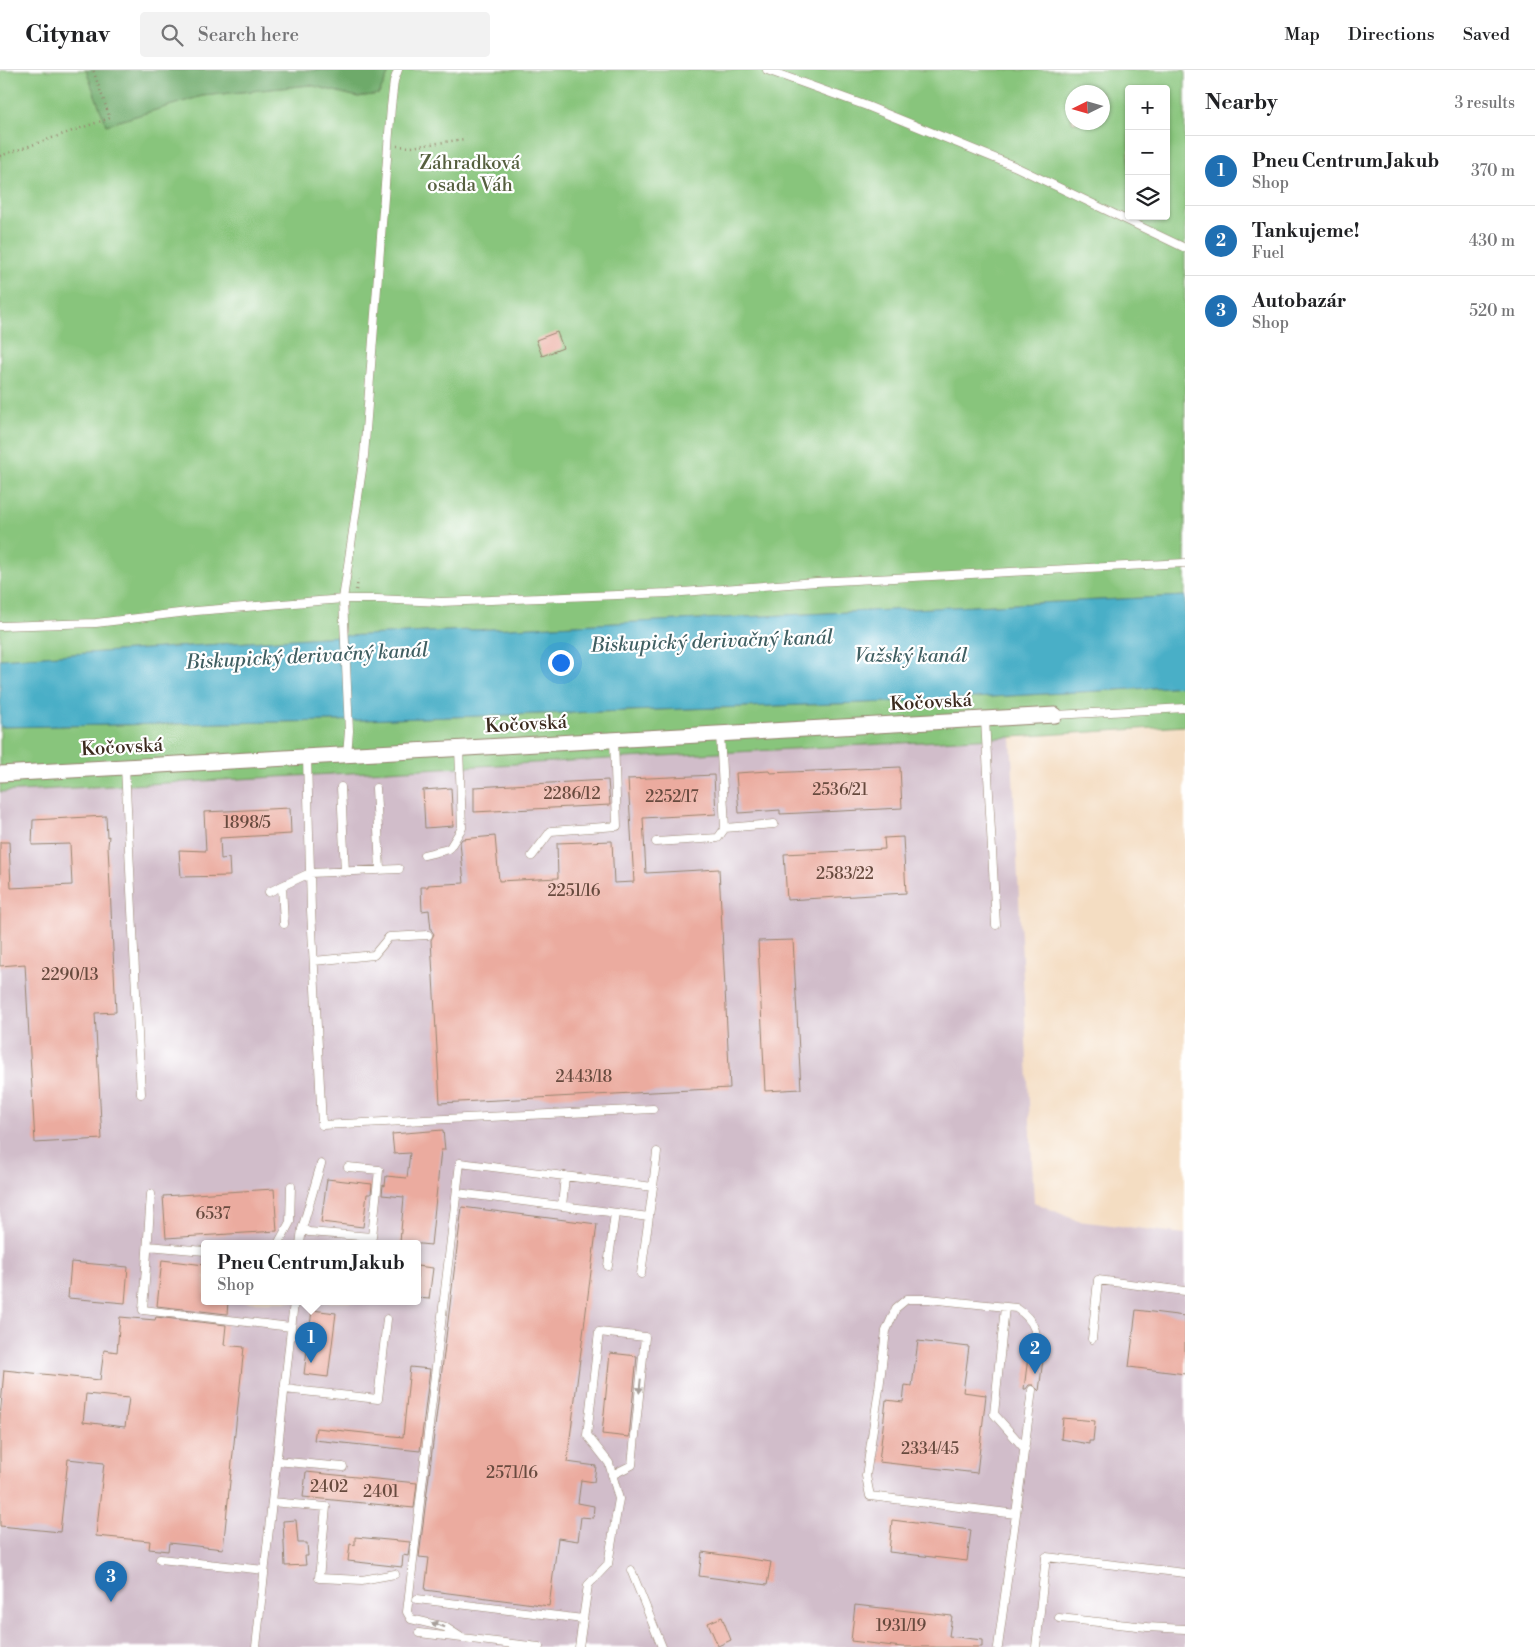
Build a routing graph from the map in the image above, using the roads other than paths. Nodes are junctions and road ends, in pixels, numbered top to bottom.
1 (398, 70) edge
2 (768, 70) edge
3 (1185, 248) edge
4 (1185, 563) edge
5 (343, 599) junction
6 (0, 626) edge
7 (1185, 708) edge
8 (1055, 715) joint
9 (985, 719) junction
10 (720, 733) junction
11 (614, 739) junction
12 (458, 748) junction
13 (347, 755) junction
14 (306, 756) junction
15 (125, 767) junction
16 (0, 774) edge
17 (341, 787) dead end
18 (376, 788) dead end
19 (774, 824) dead end
20 (725, 828) junction
21 (656, 842) dead end
22 (424, 855) dead end
23 (532, 856) dead end
24 (399, 869) dead end
25 (380, 870) junction
26 (345, 872) junction
27 (310, 874) junction
28 (282, 886) junction
29 (269, 892) dead end
30 (284, 924) dead end
31 (996, 925) dead end
32 (428, 935) dead end
33 (314, 961) junction
34 (141, 1094) dead end
35 (653, 1109) dead end
36 (657, 1152) dead end
37 (321, 1164) dead end
38 (348, 1167) dead end
39 (565, 1176) junction
40 (291, 1186) dead end
41 (653, 1186) junction
42 (457, 1193) junction
43 (151, 1194) dead end
44 (562, 1206) junction
45 (615, 1213) junction
46 (649, 1217) junction
47 (302, 1229) junction
48 (280, 1240) edge
49 (301, 1240) edge
50 (148, 1246) junction
51 (201, 1251) edge
52 (608, 1266) dead end
53 (641, 1274) dead end
54 (1185, 1291) edge
55 (294, 1305) edge
56 (1005, 1307) junction
57 (387, 1320) dead end
58 (291, 1326) junction
59 (1092, 1339) dead end
60 (1036, 1358) dead end
61 (284, 1389) junction
62 (1032, 1390) dead end
63 (1025, 1449) junction
64 (276, 1461) junction
65 (343, 1467) dead end
66 (612, 1475) junction
67 (272, 1502) junction
68 (1016, 1514) junction
69 (160, 1559) dead end
70 (264, 1570) junction
71 (631, 1570) dead end
72 (1185, 1573) edge
73 (395, 1574) dead end
74 (417, 1599) dead end
75 (1059, 1618) dead end
76 (584, 1619) junction
77 (1185, 1629) edge
78 (419, 1634) dead end
79 (462, 1638) junction
80 (256, 1647) edge
81 (539, 1647) edge
82 (579, 1647) edge
83 (662, 1647) edge
84 (998, 1647) edge
85 (1036, 1647) edge

1 - 5 lane
2 - 3 lane
4 - 5 lane
5 - 6 lane
5 - 13 lane
7 - 8 lane
8 - 9 street, Kočovská
9 - 10 street, Kočovská
9 - 31 lane
10 - 11 street, Kočovská
10 - 20 lane
11 - 12 street, Kočovská
11 - 23 lane
12 - 13 street, Kočovská
12 - 22 lane
13 - 14 street, Kočovská
14 - 15 street, Kočovská
14 - 27 lane
15 - 16 street, Kočovská
15 - 34 lane
17 - 26 lane
18 - 25 lane
19 - 20 lane
20 - 21 lane
24 - 25 lane
25 - 26 lane
26 - 27 lane
27 - 28 lane
27 - 33 lane
28 - 29 lane
28 - 30 lane
32 - 33 lane
33 - 35 lane
36 - 41 lane
37 - 47 lane
38 - 47 lane
39 - 41 lane
39 - 42 lane
39 - 44 lane
40 - 48 lane
41 - 46 lane
42 - 44 lane
79 -> 42 lane
43 - 50 lane
44 - 45 lane
45 - 46 lane
45 - 52 lane
46 - 53 lane
47 - 49 lane
50 - 51 lane
50 - 58 lane
54 - 59 lane
55 - 58 lane
56 - 60 lane
56 - 63 lane
56 - 68 lane
57 - 61 lane
58 - 61 lane
61 - 64 lane
62 - 63 lane
63 - 68 lane
64 - 65 lane
64 - 67 lane
66 -> 66 lane
66 - 76 lane
67 - 70 lane
67 - 73 lane
68 - 84 lane
69 - 70 lane
70 - 80 lane
71 - 83 lane
72 - 85 lane
74 - 76 lane
75 - 77 lane
76 - 82 lane
78 - 79 lane
79 - 81 lane

